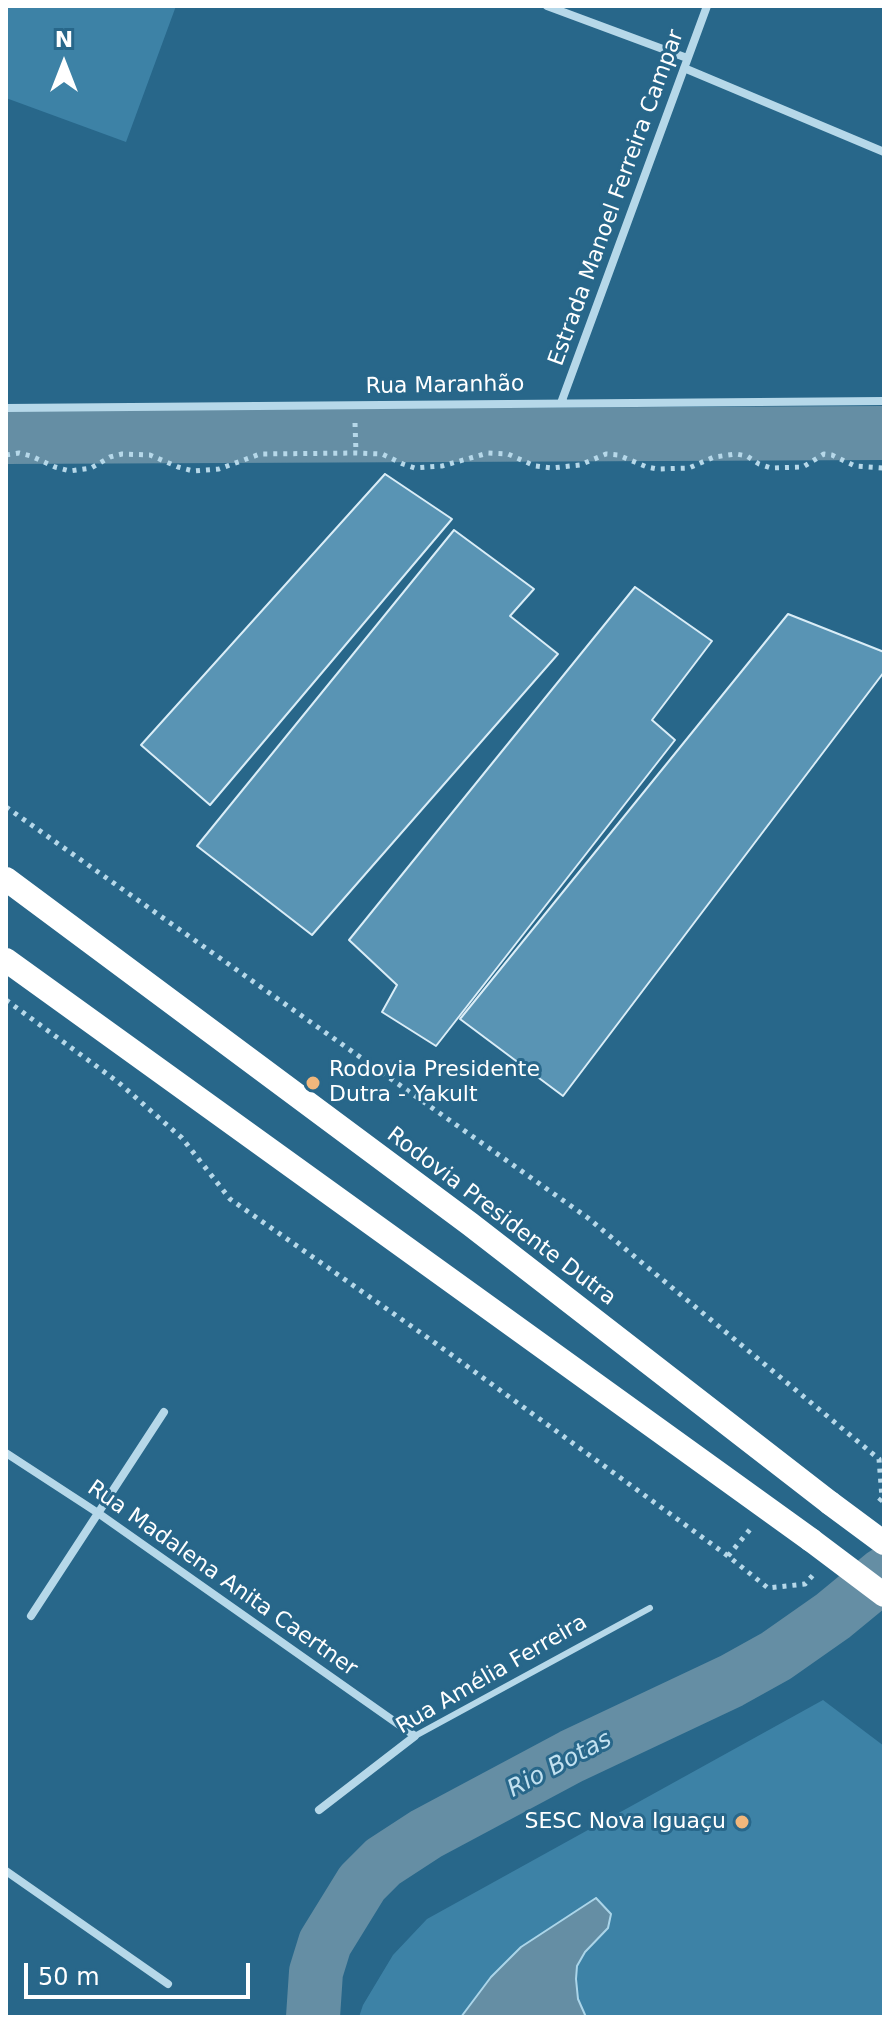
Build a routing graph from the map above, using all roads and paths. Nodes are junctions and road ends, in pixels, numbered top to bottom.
1 (547, 6) edge
2 (707, 6) edge
3 (687, 58) junction
4 (684, 68) junction
5 (884, 152) edge
6 (884, 401) edge
7 (561, 403) junction
8 (6, 408) edge
9 (355, 420) dead end
10 (355, 450) junction
11 (6, 455) edge
12 (884, 468) edge
13 (6, 807) edge
14 (6, 879) edge
15 (6, 960) edge
16 (6, 1000) edge
17 (164, 1412) dead end
18 (6, 1453) edge
19 (873, 1509) dead end
20 (98, 1513) junction
21 (753, 1526) dead end
22 (884, 1543) edge
23 (728, 1556) junction
24 (814, 1574) dead end
25 (884, 1595) edge
26 (650, 1608) dead end
27 (31, 1616) dead end
28 (415, 1736) junction
29 (319, 1810) dead end
30 (6, 1871) edge
31 (168, 1984) dead end

1 - 3 street
2 - 3 street, Estrada Manoel Ferreira Campar
3 - 4 street, Estrada Manoel Ferreira Campar
4 - 5 street
4 - 7 street, Estrada Manoel Ferreira Campar
6 - 7 street, Rua Maranhão
7 - 8 street, Rua Maranhão
9 - 10 path
10 - 11 path
10 - 12 path
13 - 19 path
14 - 22 highway, Rodovia Presidente Dutra, bridge
15 - 25 highway, bridge
16 - 23 path
17 - 20 street
18 - 20 street, Rua Madalena Anita Caertner
20 - 27 street
20 - 28 street, Rua Madalena Anita Caertner
21 - 23 path
23 - 24 path
26 - 28 lane, Rua Amélia Ferreira
28 - 29 street, Rua Amélia Ferreira
30 - 31 street

